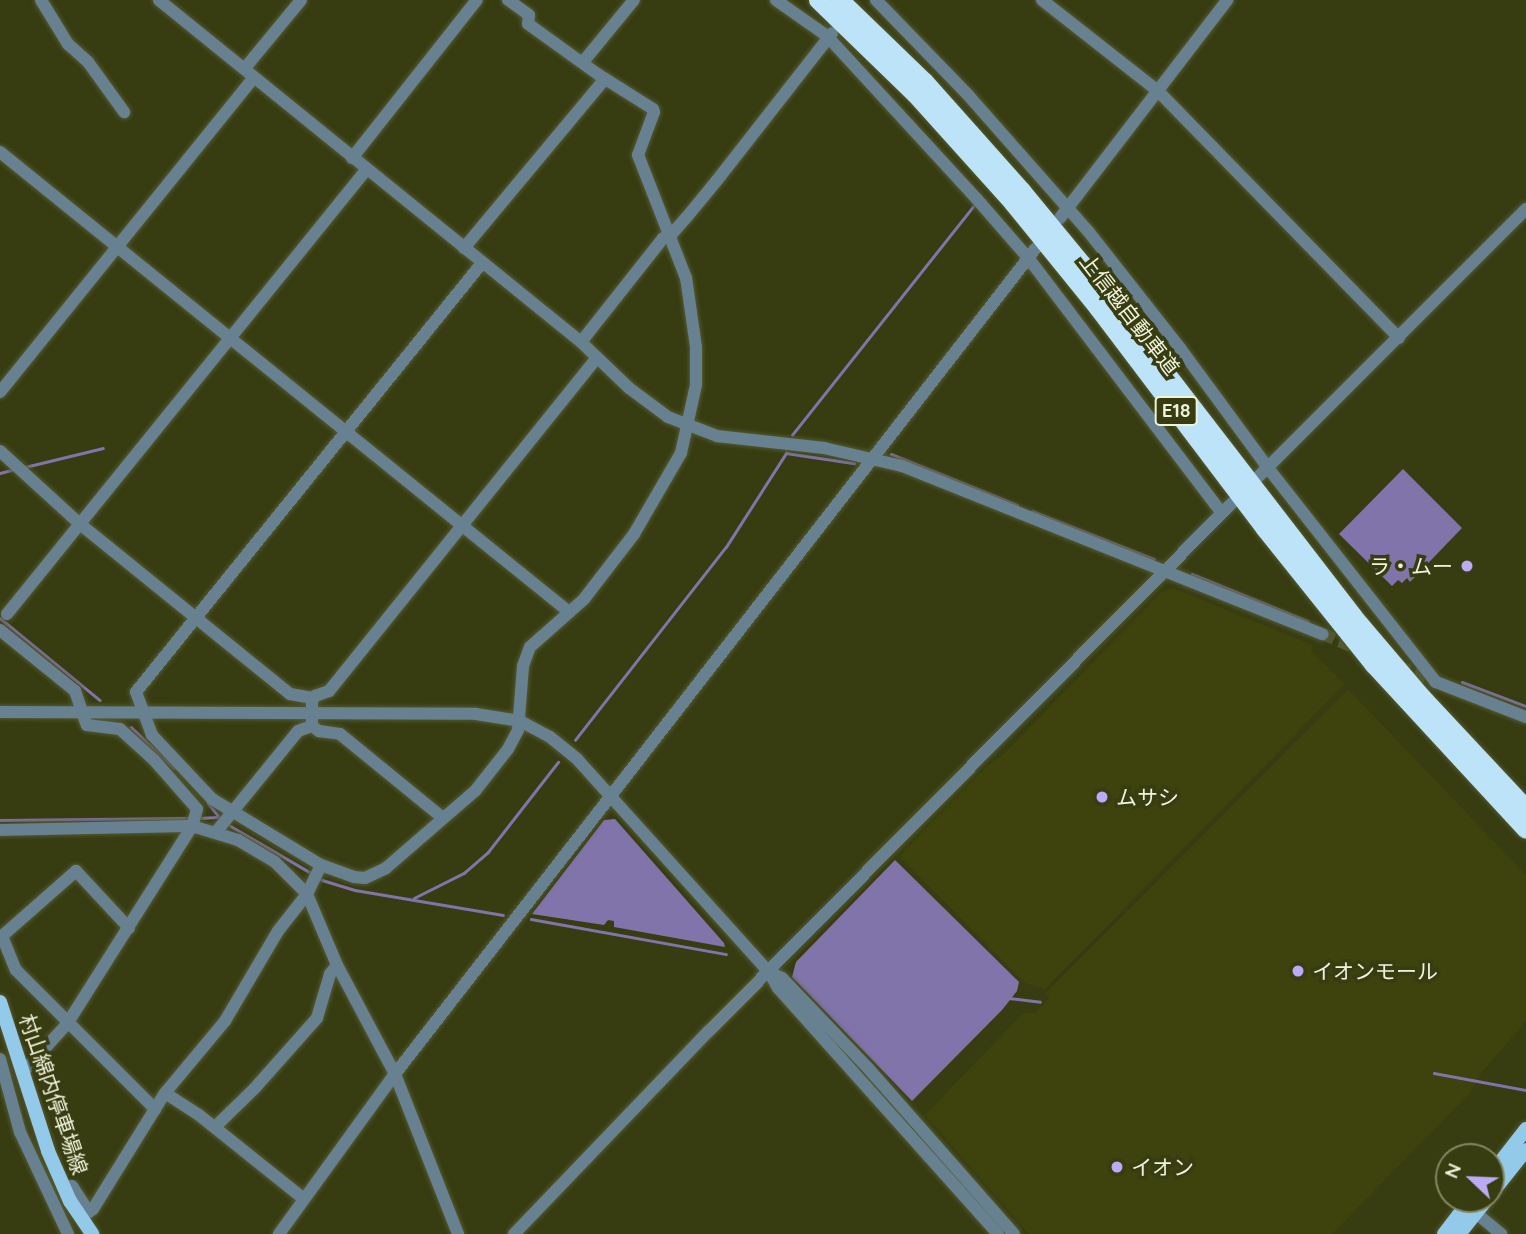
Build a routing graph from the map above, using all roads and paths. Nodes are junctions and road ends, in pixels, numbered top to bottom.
1 (41, 0) edge
2 (159, 0) edge
3 (301, 0) edge
4 (477, 0) edge
5 (508, 0) edge
6 (634, 0) edge
7 (776, 0) edge
8 (818, 0) edge
9 (840, 0) edge
10 (876, 0) edge
11 (1042, 0) edge
12 (1227, 0) edge
13 (829, 34) junction
14 (583, 62) junction
15 (249, 73) junction
16 (605, 79) junction
17 (1158, 91) junction
18 (124, 112) dead end
19 (0, 152) edge
20 (352, 158) junction
21 (366, 170) junction
22 (1526, 209) edge
23 (1064, 213) junction
24 (671, 235) junction
25 (117, 245) junction
26 (464, 248) junction
27 (1033, 254) junction
28 (482, 263) junction
29 (1399, 338) junction
30 (232, 339) junction
31 (581, 342) junction
32 (597, 358) junction
33 (0, 392) edge
34 (688, 425) junction
35 (346, 432) junction
36 (0, 451) edge
37 (874, 457) junction
38 (1263, 472) junction
39 (1232, 503) dead end
40 (1222, 513) junction
41 (80, 524) junction
42 (461, 526) junction
43 (1163, 573) junction
44 (569, 612) junction
45 (7, 614) dead end
46 (196, 617) junction
47 (0, 630) edge
48 (1323, 634) tunnel mouth
49 (313, 698) junction
50 (0, 712) edge
51 (82, 712) junction
52 (145, 712) junction
53 (1526, 717) edge
54 (312, 719) junction
55 (520, 721) junction
56 (610, 796) junction
57 (1526, 808) edge
58 (230, 813) junction
59 (443, 818) junction
60 (194, 821) junction
61 (0, 830) edge
62 (217, 830) junction
63 (1526, 830) edge
64 (318, 872) junction
65 (307, 894) junction
66 (129, 928) junction
67 (337, 965) junction
68 (769, 972) junction
69 (0, 1002) edge
70 (67, 1024) junction
71 (0, 1059) edge
72 (24, 1071) junction
73 (395, 1074) junction
74 (165, 1093) junction
75 (155, 1109) junction
76 (215, 1127) junction
77 (1526, 1129) edge
78 (1526, 1150) edge
79 (1505, 1156) edge
80 (1505, 1176) edge
81 (64, 1188) junction
82 (304, 1199) junction
83 (1466, 1213) edge
84 (1470, 1213) edge
85 (1480, 1213) edge
86 (68, 1234) edge
87 (92, 1234) edge
88 (279, 1234) edge
89 (458, 1234) edge
90 (514, 1234) edge
91 (998, 1234) edge
92 (1014, 1234) edge
93 (1444, 1234) edge
94 (1459, 1234) edge
95 (1501, 1234) edge

1 - 18 street
2 - 15 street
3 - 15 street
4 - 20 street
5 - 14 street
6 - 14 street
7 - 13 street
8 - 63 highway, 上信越自動車道 / E18
9 - 57 highway, 上信越自動車道 / E18
10 - 23 street
11 - 17 street
12 - 17 street
13 - 24 street
13 - 27 street
14 - 16 street
15 - 20 street
15 - 25 street
16 - 24 street
16 - 26 street
17 - 23 street
17 - 29 street
19 - 25 street
20 - 21 street
21 - 26 street
21 - 30 street
22 - 29 street
23 - 38 street
24 - 31 street
24 - 34 street
25 - 30 street
25 - 33 street
26 - 28 street
27 - 37 street
27 - 40 street
28 - 31 street
28 - 35 street
29 - 38 street
30 - 35 street
30 - 41 street
31 - 32 street
32 - 34 street
32 - 42 street
34 - 37 street
34 - 44 street
35 - 42 street
35 - 46 street
36 - 41 street
37 - 43 street
37 - 56 street
38 - 53 street
39 - 40 street
40 - 43 street
41 - 45 street
41 - 46 street
42 - 44 street
42 - 49 street
43 - 48 street
43 - 68 street
44 - 55 street
46 - 49 street
46 - 52 street
47 - 51 street
49 - 54 street
50 - 51 street
51 - 52 street
51 - 60 street
52 - 54 street
52 - 58 street
54 - 55 street
54 - 58 street
54 - 59 street
55 - 56 street
55 - 59 street
56 - 68 street
56 - 73 street
58 - 62 street
58 - 64 street
59 - 64 street
60 - 61 street
60 - 62 street
60 - 66 street
62 - 65 street
64 - 65 street
65 - 67 street
65 - 74 street
66 - 70 street
66 - 70 street
67 - 73 street
67 - 76 street
68 - 90 street
68 - 91 street
68 - 92 street
69 - 72 main road, 村山綿内停車場線
70 - 72 street
70 - 75 street
71 - 86 street
72 - 81 main road, 村山綿内停車場線
73 - 82 street
73 - 89 street
74 - 75 street
74 - 76 street
75 - 81 street
76 - 82 street
77 - 79 main road
78 - 80 main road
81 - 87 main road, 村山綿内停車場線
82 - 88 street
83 - 93 main road
84 - 94 main road
85 - 95 street

